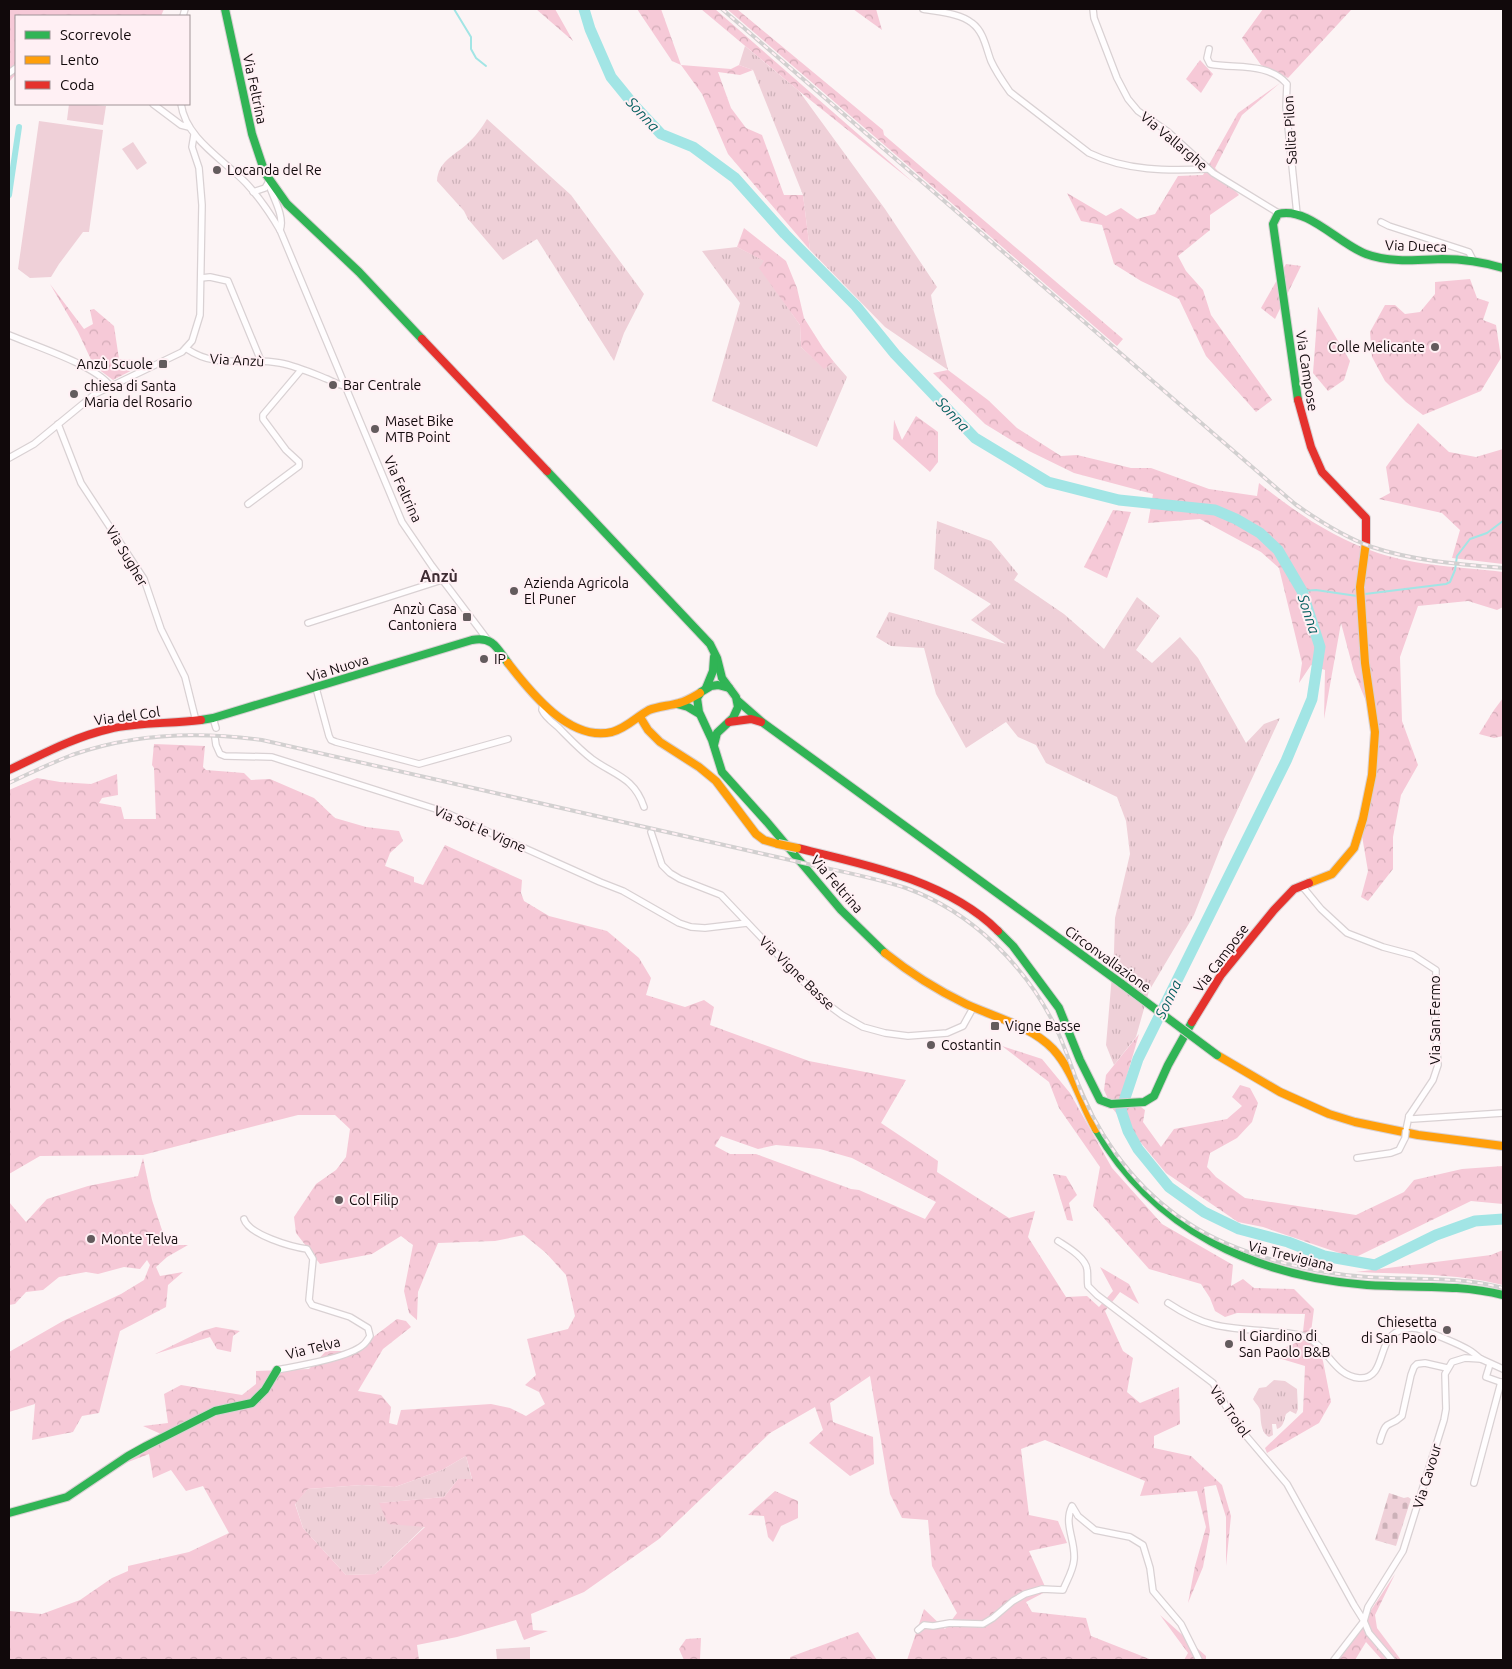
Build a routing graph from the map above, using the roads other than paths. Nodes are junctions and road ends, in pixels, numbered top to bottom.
1 (225, 9) edge
2 (923, 9) edge
3 (1094, 9) edge
4 (1208, 49) dead end
5 (154, 105) edge
6 (180, 105) edge
7 (189, 127) junction
8 (194, 134) junction
9 (1208, 169) junction
10 (265, 173) junction
11 (268, 183) junction
12 (253, 192) junction
13 (1280, 214) junction
14 (1297, 214) junction
15 (1381, 222) dead end
16 (280, 230) junction
17 (1473, 260) junction
18 (1503, 268) edge
19 (201, 278) junction
20 (9, 335) edge
21 (186, 349) junction
22 (261, 361) junction
23 (301, 370) junction
24 (110, 386) junction
25 (345, 386) junction
26 (58, 424) junction
27 (9, 458) edge
28 (248, 504) dead end
29 (442, 580) junction
30 (308, 623) dead end
31 (487, 639) junction
32 (713, 649) junction
33 (316, 688) junction
34 (729, 688) junction
35 (703, 690) junction
36 (738, 701) junction
37 (543, 703) junction
38 (675, 704) junction
39 (700, 716) junction
40 (640, 717) junction
41 (213, 718) junction
42 (196, 721) junction
43 (762, 722) junction
44 (726, 724) junction
45 (216, 728) dead end
46 (215, 738) dead end
47 (508, 739) dead end
48 (714, 745) junction
49 (9, 770) edge
50 (644, 807) dead end
51 (651, 832) dead end
52 (1302, 886) junction
53 (747, 923) junction
54 (973, 1008) junction
55 (1503, 1112) edge
56 (1409, 1116) junction
57 (1503, 1146) edge
58 (1357, 1158) dead end
59 (244, 1219) dead end
60 (1058, 1241) dead end
61 (1503, 1295) edge
62 (1168, 1303) dead end
63 (1481, 1359) junction
64 (1490, 1364) junction
65 (1447, 1368) junction
66 (1503, 1369) edge
67 (277, 1370) joint
68 (1502, 1383) edge
69 (1380, 1441) dead end
70 (1474, 1483) dead end
71 (9, 1513) edge
72 (1364, 1621) junction
73 (918, 1630) dead end
74 (1199, 1660) edge
75 (1334, 1660) edge
76 (1392, 1660) edge

1 - 10 main road, Via Feltrina
2 - 9 street
3 - 9 street, Via Vallarghe
4 - 14 street, Salita Pilon
5 - 7 street
6 - 7 street
7 - 8 street
8 - 12 street
8 - 19 street
9 - 13 street, Via Vallarghe
10 - 11 street, Via Feltrina
10 - 32 main road, Via Feltrina
11 - 12 street
11 - 16 street, Via Feltrina
12 - 16 street
13 - 14 main road, Via Dueca
13 - 52 main road, Via Campose
14 - 17 main road, Via Dueca
15 - 17 street
16 - 25 street, Via Feltrina
17 - 18 main road, Via Dueca
19 - 21 street
19 - 22 street
20 - 24 street
21 - 22 street, Via Anzù
21 - 24 street
22 - 23 street, Via Anzù
23 - 25 street, Via Anzù
23 - 28 street
24 - 26 street
25 - 29 street, Via Feltrina
26 - 27 street
26 - 42 street, Via Sugher
29 - 30 street
29 - 31 street, Via Feltrina
31 - 33 main road, Via Nuova
31 - 37 main road, Via Feltrina
32 - 34 main road, Via Feltrina
32 - 35 main road
33 - 41 main road, Via Nuova
33 - 47 street
34 - 35 main road, Via Feltrina
34 - 36 main road, Via Feltrina
35 - 38 main road, Via Feltrina
35 - 39 main road
36 - 43 main road, Circonvallazione
36 - 44 main road
37 - 40 main road, Via Feltrina
37 - 50 street
38 - 39 main road
38 - 40 main road, Via Feltrina
39 - 44 main road
39 - 48 main road, Via Feltrina
40 - 52 main road, Via Campose, bridge
41 - 42 main road, Via Nuova
41 - 45 street
42 - 49 main road, Via del Col
43 - 44 main road
43 - 57 main road, Circonvallazione, bridge
44 - 48 main road
46 - 53 street, Via Sot le Vigne
48 - 54 main road, Via Feltrina
51 - 53 street, Via Vigne Basse
52 - 56 street, Via San Fermo
53 - 54 street, Via Vigne Basse
54 - 61 main road, Via Trevigiana
55 - 56 street
56 - 58 street, Via San Fermo, bridge
59 - 67 street, Via Telva
60 - 72 street, Via Troiol
62 - 63 street
63 - 64 street
63 - 65 street
64 - 66 street
64 - 68 street
65 - 69 street
65 - 72 street, Via Cavour
67 - 71 main road, Via Telva
68 - 70 street
72 - 75 street, Via Cavour
72 - 76 street, Via Troiol
73 - 74 street

